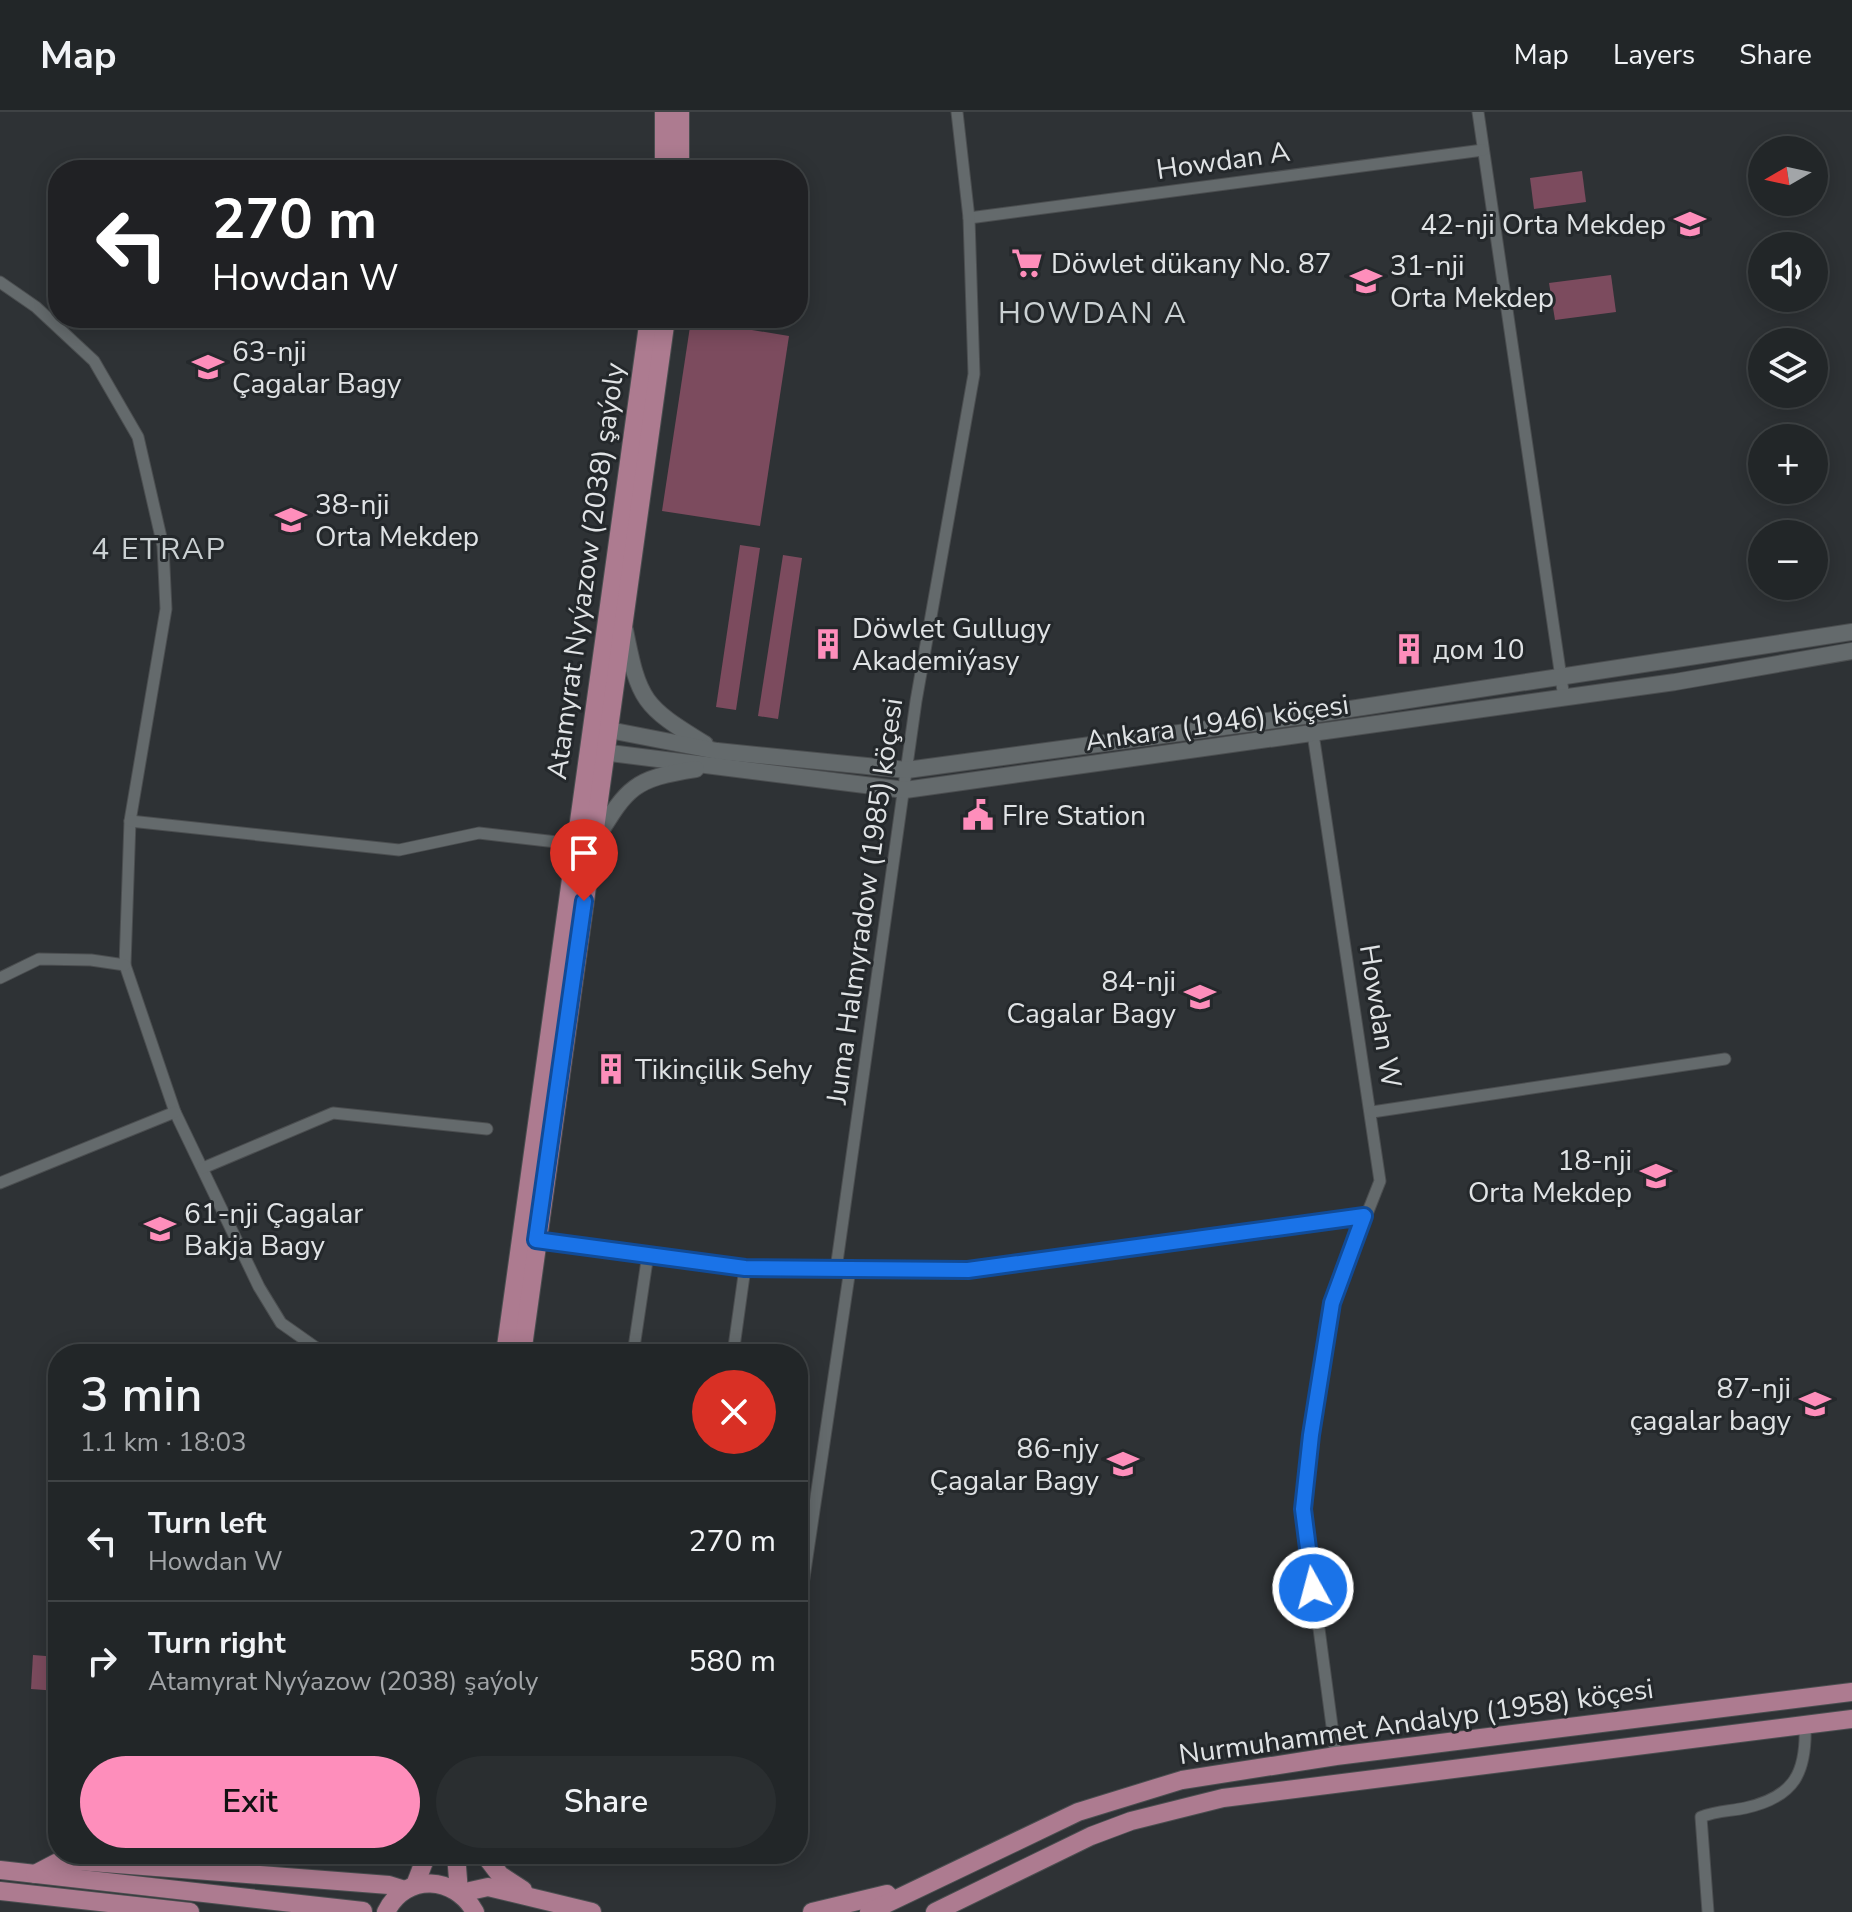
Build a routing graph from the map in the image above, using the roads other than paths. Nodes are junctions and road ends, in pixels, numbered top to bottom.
1 (664, 112) edge
2 (680, 112) edge
3 (957, 112) edge
4 (1478, 112) edge
5 (1483, 150) junction
6 (664, 160) edge
7 (680, 160) edge
8 (969, 218) junction
9 (0, 282) edge
10 (48, 318) edge
11 (59, 328) edge
12 (648, 328) edge
13 (665, 328) edge
14 (624, 628) junction
15 (1852, 632) edge
16 (1852, 651) edge
17 (1561, 678) junction
18 (1564, 698) junction
19 (1311, 715) junction
20 (600, 728) junction
21 (1313, 734) junction
22 (598, 751) junction
23 (716, 758) junction
24 (907, 770) junction
25 (905, 790) junction
26 (130, 821) junction
27 (583, 844) junction
28 (125, 965) junction
29 (0, 978) edge
30 (1725, 1059) dead end
31 (175, 1112) junction
32 (1372, 1112) junction
33 (487, 1129) dead end
34 (203, 1168) junction
35 (0, 1183) edge
36 (1364, 1216) junction
37 (528, 1239) junction
38 (648, 1254) junction
39 (745, 1268) junction
40 (836, 1269) junction
41 (850, 1269) junction
42 (311, 1344) edge
43 (507, 1344) edge
44 (523, 1344) edge
45 (634, 1344) edge
46 (734, 1344) edge
47 (808, 1551) edge
48 (1852, 1692) edge
49 (1852, 1719) edge
50 (1805, 1724) junction
51 (1336, 1756) junction
52 (54, 1864) edge
53 (117, 1864) edge
54 (422, 1864) edge
55 (457, 1864) edge
56 (492, 1864) edge
57 (0, 1870) edge
58 (35, 1874) junction
59 (410, 1888) junction
60 (926, 1888) junction
61 (0, 1891) edge
62 (460, 1892) junction
63 (32, 1895) junction
64 (532, 1895) junction
65 (941, 1910) edge
66 (363, 1911) edge
67 (63, 1912) edge
68 (190, 1912) edge
69 (386, 1912) edge
70 (475, 1912) edge
71 (592, 1912) edge
72 (812, 1912) edge
73 (869, 1912) edge
74 (1708, 1912) edge

1 - 6 main road
2 - 7 main road
3 - 8 street, Juma Halmyradow (1985) köçesi
4 - 5 street
5 - 8 street, Howdan A
5 - 17 street
8 - 24 street, Juma Halmyradow (1985) köçesi
9 - 10 street
11 - 26 street
12 - 20 main road, Atamyrat Nyýazow (2038) şaýoly
13 - 14 main road, Atamyrat Nyýazow (2038) şaýoly
14 - 20 main road, Atamyrat Nyýazow (2038) şaýoly
14 - 23 main road
15 - 17 main road, Ankara (1946) köçesi
16 - 18 main road, Ankara (1946) köçesi
17 - 18 street
17 - 19 main road, Ankara (1946) köçesi
18 - 21 main road, Ankara (1946) köçesi
19 - 21 street, Howdan W
19 - 24 main road, Ankara (1946) köçesi
20 - 22 main road, Atamyrat Nyýazow (2038) şaýoly
20 - 23 main road, Ankara (1946) köçesi
21 - 25 main road, Ankara (1946) köçesi
21 - 32 street, Howdan W
22 - 23 main road, Ankara (1946) köçesi
22 - 27 main road, Atamyrat Nyýazow (2038) şaýoly
23 - 24 main road, Ankara (1946) köçesi
23 - 25 main road, Ankara (1946) köçesi
23 - 27 main road
24 - 25 street, Juma Halmyradow (1985) köçesi
25 - 40 street, Juma Halmyradow (1985) köçesi
26 - 27 street
26 - 28 street
27 - 37 main road, Atamyrat Nyýazow (2038) şaýoly
28 - 29 street
28 - 31 street
30 - 32 street, Howdan W
31 - 34 street
31 - 35 street
32 - 36 street
33 - 34 street
34 - 42 street
36 - 41 street
36 - 51 street
37 - 38 street
37 - 43 main road, Atamyrat Nyýazow (2038) şaýoly
37 - 44 main road, Atamyrat Nyýazow (2038) şaýoly
38 - 39 street
38 - 45 street
39 - 40 street
39 - 46 street
40 - 41 street
41 - 47 street
48 - 51 main road, Nurmuhammet Andalyp (1958) köçesi
49 - 50 main road, Nurmuhammet Andalyp (1958) köçesi
50 - 65 main road, Nurmuhammet Andalyp (1958) köçesi
50 - 74 street
51 - 60 main road, Nurmuhammet Andalyp (1958) köçesi
52 - 58 main road
53 - 59 main road
54 - 59 main road
55 - 62 main road
56 - 64 main road
57 - 58 main road
58 - 66 main road
59 - 62 main road
59 - 69 main road
60 - 72 main road
60 - 73 main road, Nurmuhammet Andalyp (1958) köçesi
61 - 63 main road
62 - 64 main road
62 - 70 main road
63 - 67 main road
63 - 68 main road
64 - 71 main road

